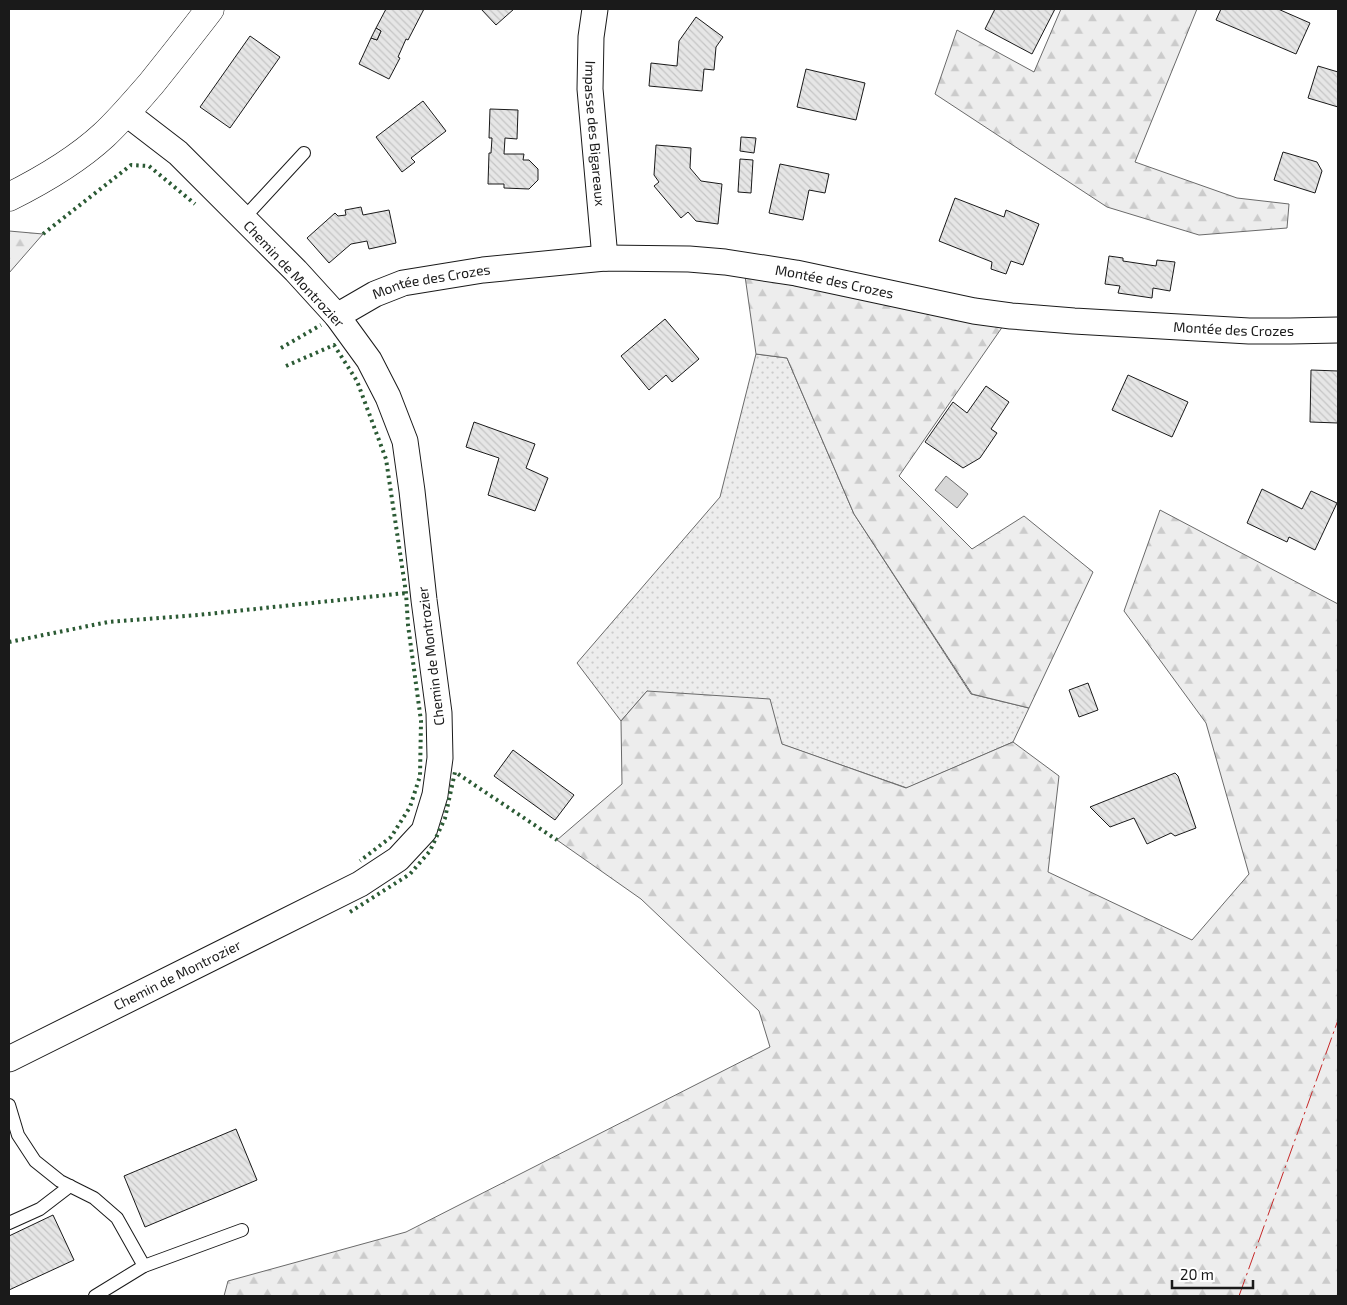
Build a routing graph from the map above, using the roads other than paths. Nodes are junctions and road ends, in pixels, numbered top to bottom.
1 (210, 9) edge
2 (595, 9) edge
3 (126, 113) junction
4 (304, 153) dead end
5 (9, 197) edge
6 (243, 218) junction
7 (605, 258) junction
8 (337, 316) junction
9 (1338, 330) edge
10 (9, 1059) edge
11 (9, 1105) edge
12 (70, 1186) junction
13 (9, 1223) edge
14 (242, 1230) dead end
15 (144, 1266) junction
16 (96, 1296) edge

1 - 3 main road
2 - 7 street, Impasse des Bigareaux
3 - 5 main road
3 - 6 street, Chemin de Montrozier
4 - 6 lane
6 - 8 street, Chemin de Montrozier
7 - 8 street, Montée des Crozes
7 - 9 street, Montée des Crozes
8 - 10 street, Chemin de Montrozier
11 - 12 lane
12 - 13 lane
12 - 15 lane
14 - 15 lane
15 - 16 lane

